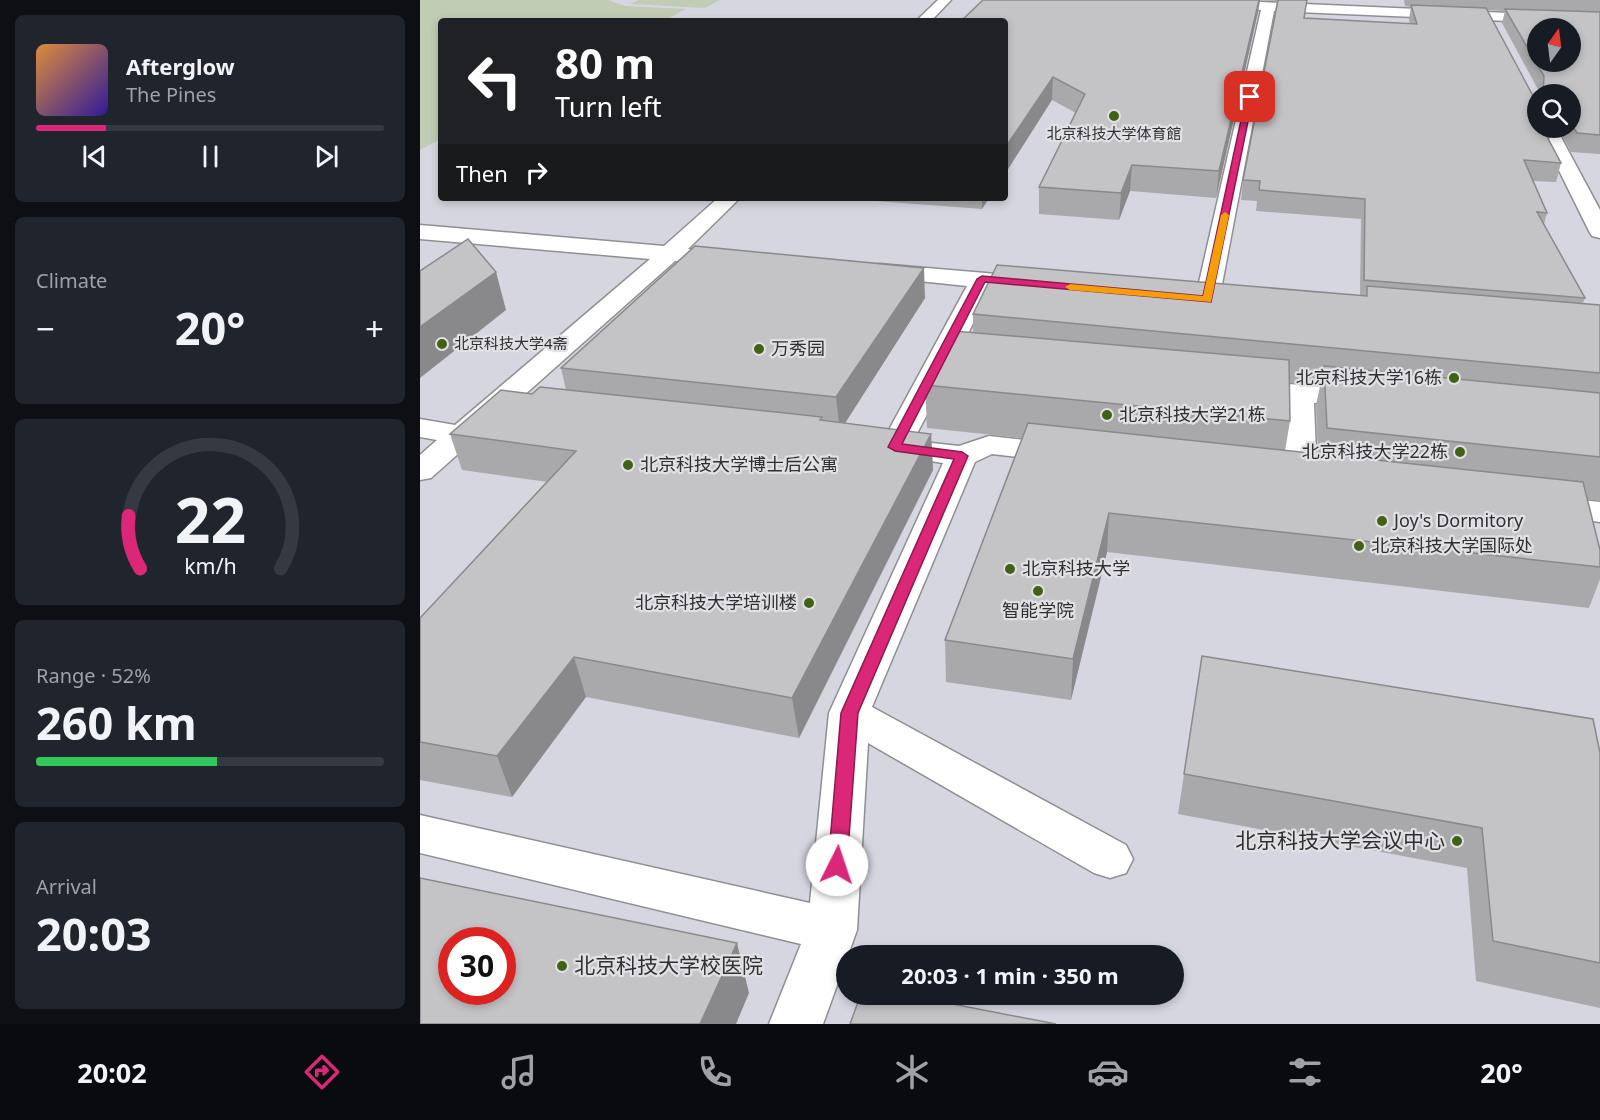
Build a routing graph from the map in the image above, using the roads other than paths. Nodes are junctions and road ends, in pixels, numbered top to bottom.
1 (945, 0) edge
2 (1198, 4) edge
3 (1268, 7) junction
4 (1489, 16) junction
5 (925, 18) edge
6 (1600, 21) edge
7 (1500, 37) edge
8 (1551, 138) edge
9 (727, 201) edge
10 (1600, 231) edge
11 (420, 232) edge
12 (669, 254) junction
13 (750, 261) edge
14 (854, 269) edge
15 (982, 279) junction
16 (1053, 285) edge
17 (1231, 302) edge
18 (942, 360) junction
19 (977, 363) edge
20 (1216, 386) edge
21 (1299, 393) junction
22 (1346, 398) edge
23 (496, 405) junction
24 (531, 409) edge
25 (420, 428) edge
26 (462, 435) junction
27 (860, 444) edge
28 (895, 447) junction
29 (962, 456) junction
30 (1093, 457) edge
31 (420, 471) edge
32 (1301, 480) edge
33 (1520, 504) edge
34 (1600, 512) edge
35 (849, 713) junction
36 (420, 834) edge
37 (1110, 859) dead end
38 (832, 930) junction
39 (796, 1024) edge

1 - 5 street
2 - 3 street
3 - 4 street
3 - 17 street
4 - 6 street
4 - 7 street
8 - 10 street
9 - 12 street
11 - 12 street
12 - 13 street
12 - 23 street
14 - 15 street
15 - 16 street
15 - 18 street
18 - 19 street
18 - 28 street
20 - 21 street
21 - 22 street
21 - 32 street
23 - 24 street
23 - 26 street
25 - 26 street
26 - 31 street
27 - 28 street
28 - 29 street
29 - 30 street
29 - 35 street
33 - 34 street
35 - 37 street
35 - 38 street
36 - 38 street
38 - 39 street

